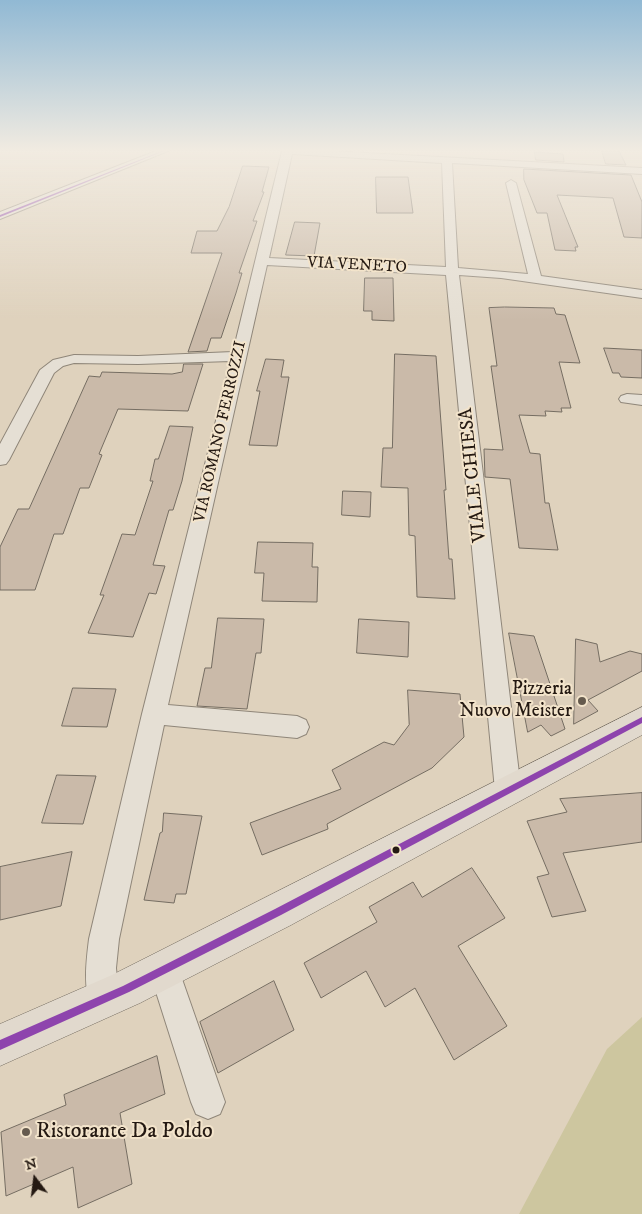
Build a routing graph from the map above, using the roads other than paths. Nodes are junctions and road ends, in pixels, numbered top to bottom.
1 (21, 208) edge
2 (274, 208) edge
3 (449, 208) edge
4 (517, 208) edge
5 (0, 216) edge
6 (262, 261) junction
7 (452, 271) junction
8 (535, 278) junction
9 (642, 294) edge
10 (239, 356) junction
11 (0, 460) edge
12 (154, 714) junction
13 (642, 720) edge
14 (297, 727) dead end
15 (508, 790) junction
16 (164, 970) junction
17 (104, 999) junction
18 (0, 1045) edge
19 (208, 1102) dead end

1 - 5 street
2 - 6 street, VIA ROMANO FERROZZI
3 - 7 street, VIALE CHIESA
4 - 8 street
6 - 7 street, VIA VENETO
6 - 10 street, VIA ROMANO FERROZZI
7 - 8 street, VIA VENETO
7 - 15 street, VIALE CHIESA
8 - 9 street, VIA VENETO
10 - 11 street
10 - 12 street, VIA ROMANO FERROZZI
12 - 14 street
12 - 17 street, VIA ROMANO FERROZZI
13 - 15 main road
15 - 16 main road
16 - 17 main road
16 - 19 street
17 - 18 main road

